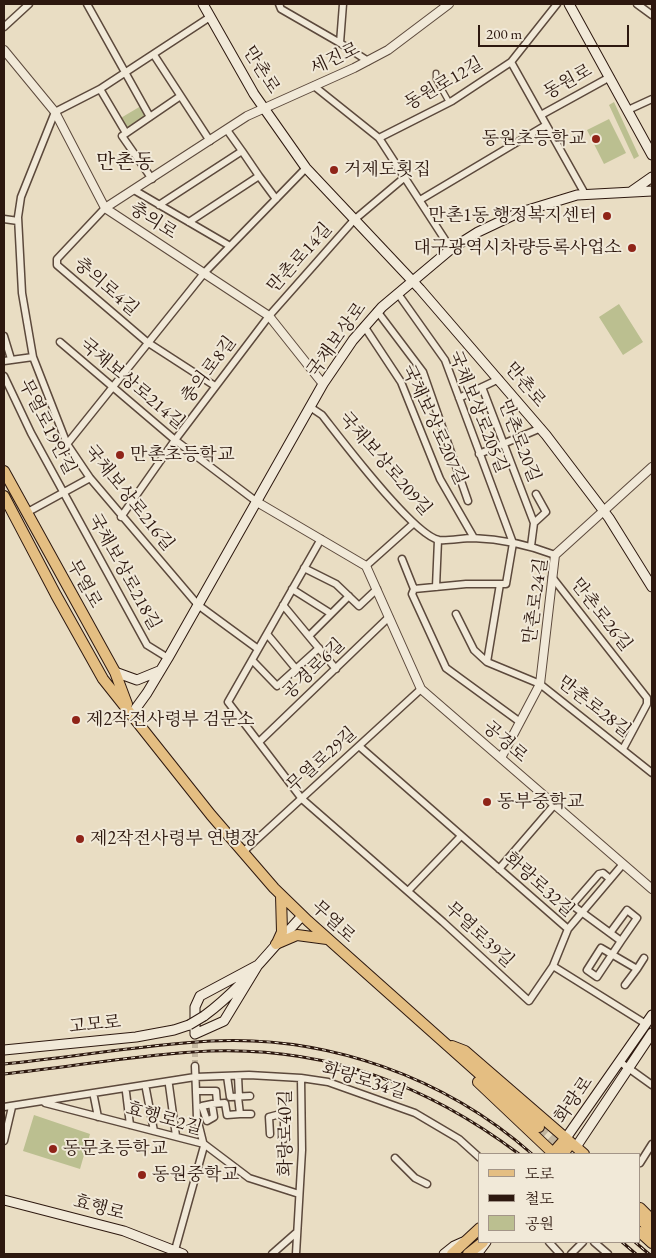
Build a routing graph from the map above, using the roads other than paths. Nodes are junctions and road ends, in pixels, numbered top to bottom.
1 (29, 4) edge
2 (87, 4) edge
3 (203, 4) edge
4 (279, 4) edge
5 (342, 4) edge
6 (448, 4) edge
7 (557, 4) edge
8 (569, 4) edge
9 (638, 4) edge
10 (652, 15) edge
11 (210, 17) junction
12 (4, 28) edge
13 (340, 42) junction
14 (4, 50) edge
15 (154, 56) junction
16 (368, 61) junction
17 (511, 62) junction
18 (126, 73) junction
19 (436, 73) dead end
20 (610, 77) junction
21 (314, 86) junction
22 (100, 89) junction
23 (179, 97) junction
24 (652, 99) edge
25 (449, 102) junction
26 (265, 107) junction
27 (628, 110) junction
28 (54, 112) junction
29 (541, 116) junction
30 (150, 117) junction
31 (546, 125) junction
32 (227, 130) junction
33 (124, 134) junction
34 (379, 138) junction
35 (210, 141) junction
36 (242, 151) junction
37 (652, 156) edge
38 (306, 168) junction
39 (259, 176) junction
40 (405, 177) junction
41 (652, 177) edge
42 (152, 179) junction
43 (134, 190) junction
44 (652, 191) edge
45 (631, 192) junction
46 (585, 194) junction
47 (276, 199) junction
48 (420, 200) junction
49 (159, 205) junction
50 (105, 208) junction
51 (4, 219) edge
52 (354, 220) junction
53 (18, 221) junction
54 (189, 222) junction
55 (230, 246) junction
56 (451, 249) junction
57 (205, 272) junction
58 (410, 281) junction
59 (401, 298) dead end
60 (377, 311) junction
61 (269, 316) junction
62 (364, 326) junction
63 (4, 336) edge
64 (60, 342) dead end
65 (147, 342) junction
66 (33, 357) junction
67 (7, 360) edge
68 (4, 376) edge
69 (499, 379) junction
70 (323, 384) junction
71 (215, 386) junction
72 (482, 387) junction
73 (111, 388) junction
74 (459, 398) junction
75 (310, 407) junction
76 (540, 428) junction
77 (175, 440) junction
78 (67, 444) junction
79 (504, 445) junction
80 (480, 454) junction
81 (652, 467) edge
82 (4, 471) edge
83 (90, 478) junction
84 (63, 492) junction
85 (536, 494) dead end
86 (4, 496) edge
87 (468, 501) dead end
88 (257, 502) junction
89 (604, 512) junction
90 (26, 513) junction
91 (121, 517) junction
92 (534, 523) junction
93 (413, 524) junction
94 (474, 538) junction
95 (321, 539) junction
96 (438, 540) junction
97 (513, 543) junction
98 (531, 546) junction
99 (555, 555) junction
100 (402, 559) dead end
101 (366, 566) junction
102 (304, 568) junction
103 (552, 577) junction
104 (500, 584) junction
105 (436, 587) junction
106 (652, 587) edge
107 (292, 589) junction
108 (377, 589) junction
109 (414, 589) junction
110 (349, 596) junction
111 (198, 605) junction
112 (283, 605) junction
113 (330, 613) junction
114 (456, 614) dead end
115 (389, 618) junction
116 (267, 634) junction
117 (309, 636) junction
118 (319, 648) junction
119 (258, 649) junction
120 (168, 658) junction
121 (252, 660) junction
122 (487, 662) junction
123 (296, 669) junction
124 (336, 669) junction
125 (161, 670) junction
126 (115, 672) junction
127 (540, 684) junction
128 (421, 689) junction
129 (131, 714) junction
130 (520, 722) junction
131 (259, 742) junction
132 (359, 746) junction
133 (623, 749) junction
134 (501, 758) junction
135 (652, 773) edge
136 (302, 798) junction
137 (555, 804) junction
138 (462, 836) junction
139 (242, 852) junction
140 (623, 864) junction
141 (499, 869) junction
142 (610, 879) junction
143 (652, 888) edge
144 (408, 891) junction
145 (281, 895) junction
146 (581, 913) junction
147 (302, 916) junction
148 (568, 929) junction
149 (610, 933) junction
150 (327, 939) junction
151 (620, 941) junction
152 (276, 944) junction
153 (644, 958) dead end
154 (258, 965) junction
155 (553, 966) junction
156 (637, 969) junction
157 (626, 985) dead end
158 (529, 1001) joint
159 (652, 1015) edge
160 (646, 1024) junction
161 (652, 1032) edge
162 (446, 1044) junction
163 (4, 1050) edge
164 (620, 1062) junction
165 (195, 1066) tunnel mouth
166 (628, 1068) junction
167 (227, 1076) junction
168 (238, 1076) junction
169 (195, 1078) junction
170 (301, 1078) junction
171 (169, 1085) dead end
172 (652, 1085) edge
173 (146, 1089) dead end
174 (196, 1091) junction
175 (126, 1092) dead end
176 (250, 1096) dead end
177 (94, 1097) dead end
178 (238, 1097) junction
179 (41, 1102) junction
180 (4, 1107) edge
181 (12, 1107) junction
182 (240, 1114) junction
183 (251, 1114) dead end
184 (98, 1117) junction
185 (130, 1125) junction
186 (539, 1127) tunnel mouth
187 (154, 1131) junction
188 (270, 1134) dead end
189 (176, 1136) junction
190 (284, 1139) dead end
191 (4, 1141) edge
192 (204, 1144) junction
193 (652, 1144) edge
194 (574, 1147) edge
195 (555, 1153) edge
196 (559, 1153) edge
197 (478, 1156) edge
198 (395, 1158) dead end
199 (641, 1161) edge
200 (427, 1184) dead end
201 (300, 1191) junction
202 (4, 1200) edge
203 (641, 1209) edge
204 (641, 1220) edge
205 (652, 1220) edge
206 (478, 1230) edge
207 (652, 1230) edge
208 (297, 1232) junction
209 (641, 1233) edge
210 (483, 1243) edge
211 (550, 1243) edge
212 (582, 1243) edge
213 (595, 1243) edge
214 (652, 1243) edge
215 (179, 1252) edge
216 (272, 1254) edge
217 (296, 1254) edge
218 (450, 1254) edge
219 (468, 1254) edge
220 (560, 1254) edge
221 (571, 1254) edge
222 (608, 1254) edge

1 - 12 street
2 - 18 street
3 - 11 main road, 만촌로
4 - 13 street
5 - 13 street
6 - 16 street, 세진로
7 - 17 street, 동원로12길
8 - 20 main road, 동원로
9 - 10 street
11 - 15 street
11 - 26 main road, 만촌로
13 - 16 street
14 - 28 street, 충의로
15 - 18 street
15 - 23 street
16 - 21 street, 세진로
17 - 25 street, 동원로12길
17 - 29 street
18 - 22 street
18 - 30 street
19 - 25 street
20 - 27 main road, 동원로
20 - 29 street, 동원로
21 - 26 street, 세진로
21 - 34 street
22 - 28 street
22 - 33 street
23 - 30 street
23 - 35 street
24 - 27 street
25 - 34 street, 동원로12길
26 - 32 street, 세진로
26 - 38 main road, 만촌로
27 - 37 main road, 동원로
28 - 50 street, 충의로
28 - 53 street, 국채보상로216길
29 - 31 street
30 - 33 street
31 - 46 street
31 - 48 street
32 - 35 street, 세진로
32 - 36 street
33 - 42 street
34 - 40 street
35 - 42 street, 세진로
36 - 39 street
36 - 49 street
38 - 47 street
38 - 52 main road, 만촌로
39 - 47 street
39 - 54 street
40 - 48 street
40 - 52 street
41 - 45 main road
42 - 43 street, 세진로
43 - 49 street
43 - 50 street, 세진로
44 - 45 main road, 국채보상로
45 - 46 main road, 국채보상로
46 - 56 main road, 국채보상로
47 - 55 street
48 - 56 street
49 - 54 street
50 - 57 street, 충의로
50 - 65 street, 충의로4길
51 - 53 street
52 - 58 main road, 만촌로
52 - 61 street, 만촌로14길
53 - 66 street, 국채보상로216길
54 - 55 street
55 - 57 street
56 - 58 main road, 국채보상로
57 - 61 street, 충의로
57 - 65 street
58 - 60 main road, 국채보상로
58 - 69 main road, 만촌로
59 - 74 street, 국채보상로205길
60 - 62 main road, 국채보상로
60 - 87 street, 국채보상로207길
61 - 70 street, 충의로
61 - 71 street, 충의로8길
62 - 70 main road, 국채보상로
62 - 94 street, 국채보상로207길
63 - 67 street
64 - 73 street, 국채보상로214길
65 - 71 street
65 - 73 street
66 - 67 street
66 - 78 street, 국채보상로216길
68 - 84 street, 무열로19안길
69 - 72 street, 만촌로20길
69 - 76 main road, 만촌로
70 - 75 main road, 국채보상로
71 - 77 street, 충의로8길
72 - 74 street
72 - 79 street, 만촌로20길
73 - 77 street, 국채보상로214길
73 - 78 street
74 - 80 street, 국채보상로205길
75 - 88 main road, 국채보상로
75 - 93 street, 국채보상로209길
76 - 79 street
76 - 89 main road, 만촌로
77 - 88 street, 국채보상로214길
77 - 91 street, 충의로8길
78 - 83 street, 국채보상로216길
79 - 80 street
79 - 92 street, 만촌로20길
80 - 97 street, 국채보상로205길
81 - 89 street
82 - 90 main road, 무열로
83 - 84 street
83 - 91 street, 국채보상로216길
84 - 90 street
84 - 120 street, 국채보상로218길
85 - 92 street, 만촌로20길
86 - 129 main road, 무열로
88 - 95 street
88 - 111 main road, 국채보상로
89 - 99 street, 만촌로24길
89 - 106 main road, 만촌로
90 - 126 main road, 무열로
91 - 111 street, 국채보상로216길
92 - 98 street, 만촌로20길
93 - 96 street, 국채보상로209길
93 - 101 street
94 - 96 street
94 - 97 street
95 - 101 street
95 - 102 street
96 - 105 street
97 - 98 street
97 - 104 street
98 - 99 street
99 - 103 street, 만촌로24길
100 - 109 street
101 - 108 street, 공경로
102 - 107 street
102 - 110 street
103 - 127 street, 만촌로24길
103 - 133 street, 만촌로26길
104 - 105 street
104 - 122 street
105 - 109 street
107 - 112 street
107 - 113 street
108 - 110 street
108 - 115 street, 공경로
109 - 130 street
110 - 113 street
111 - 119 street
111 - 120 main road, 국채보상로
112 - 116 street
112 - 117 street
113 - 117 street
114 - 122 street
115 - 124 street, 공경로6길
115 - 128 street, 공경로
116 - 119 street
116 - 123 street
117 - 118 street
118 - 123 street
118 - 124 street
119 - 121 street
120 - 125 main road, 국채보상로
121 - 123 street
121 - 131 street, 무열로39길
122 - 127 street
124 - 131 street, 공경로6길
125 - 126 main road
125 - 129 main road, 국채보상로
126 - 129 main road, 무열로
127 - 130 street, 만촌로24길
127 - 133 street, 만촌로28길
128 - 132 street, 무열로29길
128 - 134 street, 공경로
129 - 139 main road, 무열로
130 - 134 street, 만촌로24길
131 - 136 street, 무열로39길
132 - 136 street, 무열로29길
132 - 138 street, 화랑로32길
133 - 135 street, 만촌로28길
134 - 137 street, 공경로
136 - 139 street, 무열로29길
136 - 144 street, 무열로39길
137 - 140 street, 공경로
137 - 141 street
138 - 141 street, 화랑로32길
138 - 144 street
139 - 145 main road, 무열로
140 - 142 street
140 - 143 street, 공경로
141 - 148 street, 화랑로32길
142 - 146 street
142 - 146 street
144 - 158 street, 무열로39길
145 - 147 main road, 무열로
145 - 152 main road
146 - 148 street
146 - 149 street
147 - 150 main road, 무열로
147 - 152 main road
148 - 155 street, 화랑로32길
149 - 151 street
149 - 151 street
150 - 152 main road
150 - 162 main road, 무열로
151 - 156 street
152 - 154 main road
153 - 156 street
154 - 154 main road
154 - 163 main road, 고모로, bridge
155 - 158 street, 화랑로32길
155 - 160 street
156 - 157 street
159 - 160 main road, 화랑로
160 - 164 main road, 화랑로
161 - 166 main road, 화랑로
162 - 186 main road, 무열로
162 - 194 main road
162 - 195 main road
164 - 166 street
164 - 194 main road, 화랑로
165 - 169 street
166 - 172 street
166 - 194 main road, 화랑로
167 - 168 street, 화랑로34길
167 - 169 street, 화랑로34길
167 - 178 street
168 - 170 street, 화랑로34길
168 - 178 street
169 - 174 street
169 - 179 street, 화랑로34길
170 - 197 street, 화랑로34길
170 - 201 street, 화랑로40길
171 - 189 street
173 - 187 street
174 - 182 street
174 - 192 street
175 - 185 street
176 - 178 street
177 - 184 street
178 - 182 street
179 - 181 street, 화랑로34길
179 - 184 street, 효행로2길
180 - 181 street, 화랑로34길
181 - 191 street
182 - 183 street
184 - 185 street, 효행로2길
185 - 187 street, 효행로2길
187 - 189 street, 효행로2길
188 - 190 street
189 - 192 street, 효행로2길
192 - 201 street, 효행로2길
192 - 215 street
193 - 199 street
194 - 196 main road, 화랑로
198 - 200 street
201 - 208 street
202 - 215 main road, 효행로
203 - 205 main road
204 - 207 main road
206 - 218 main road
208 - 216 street
208 - 217 street
209 - 214 main road
210 - 219 main road
211 - 220 street
212 - 221 street
213 - 222 street

